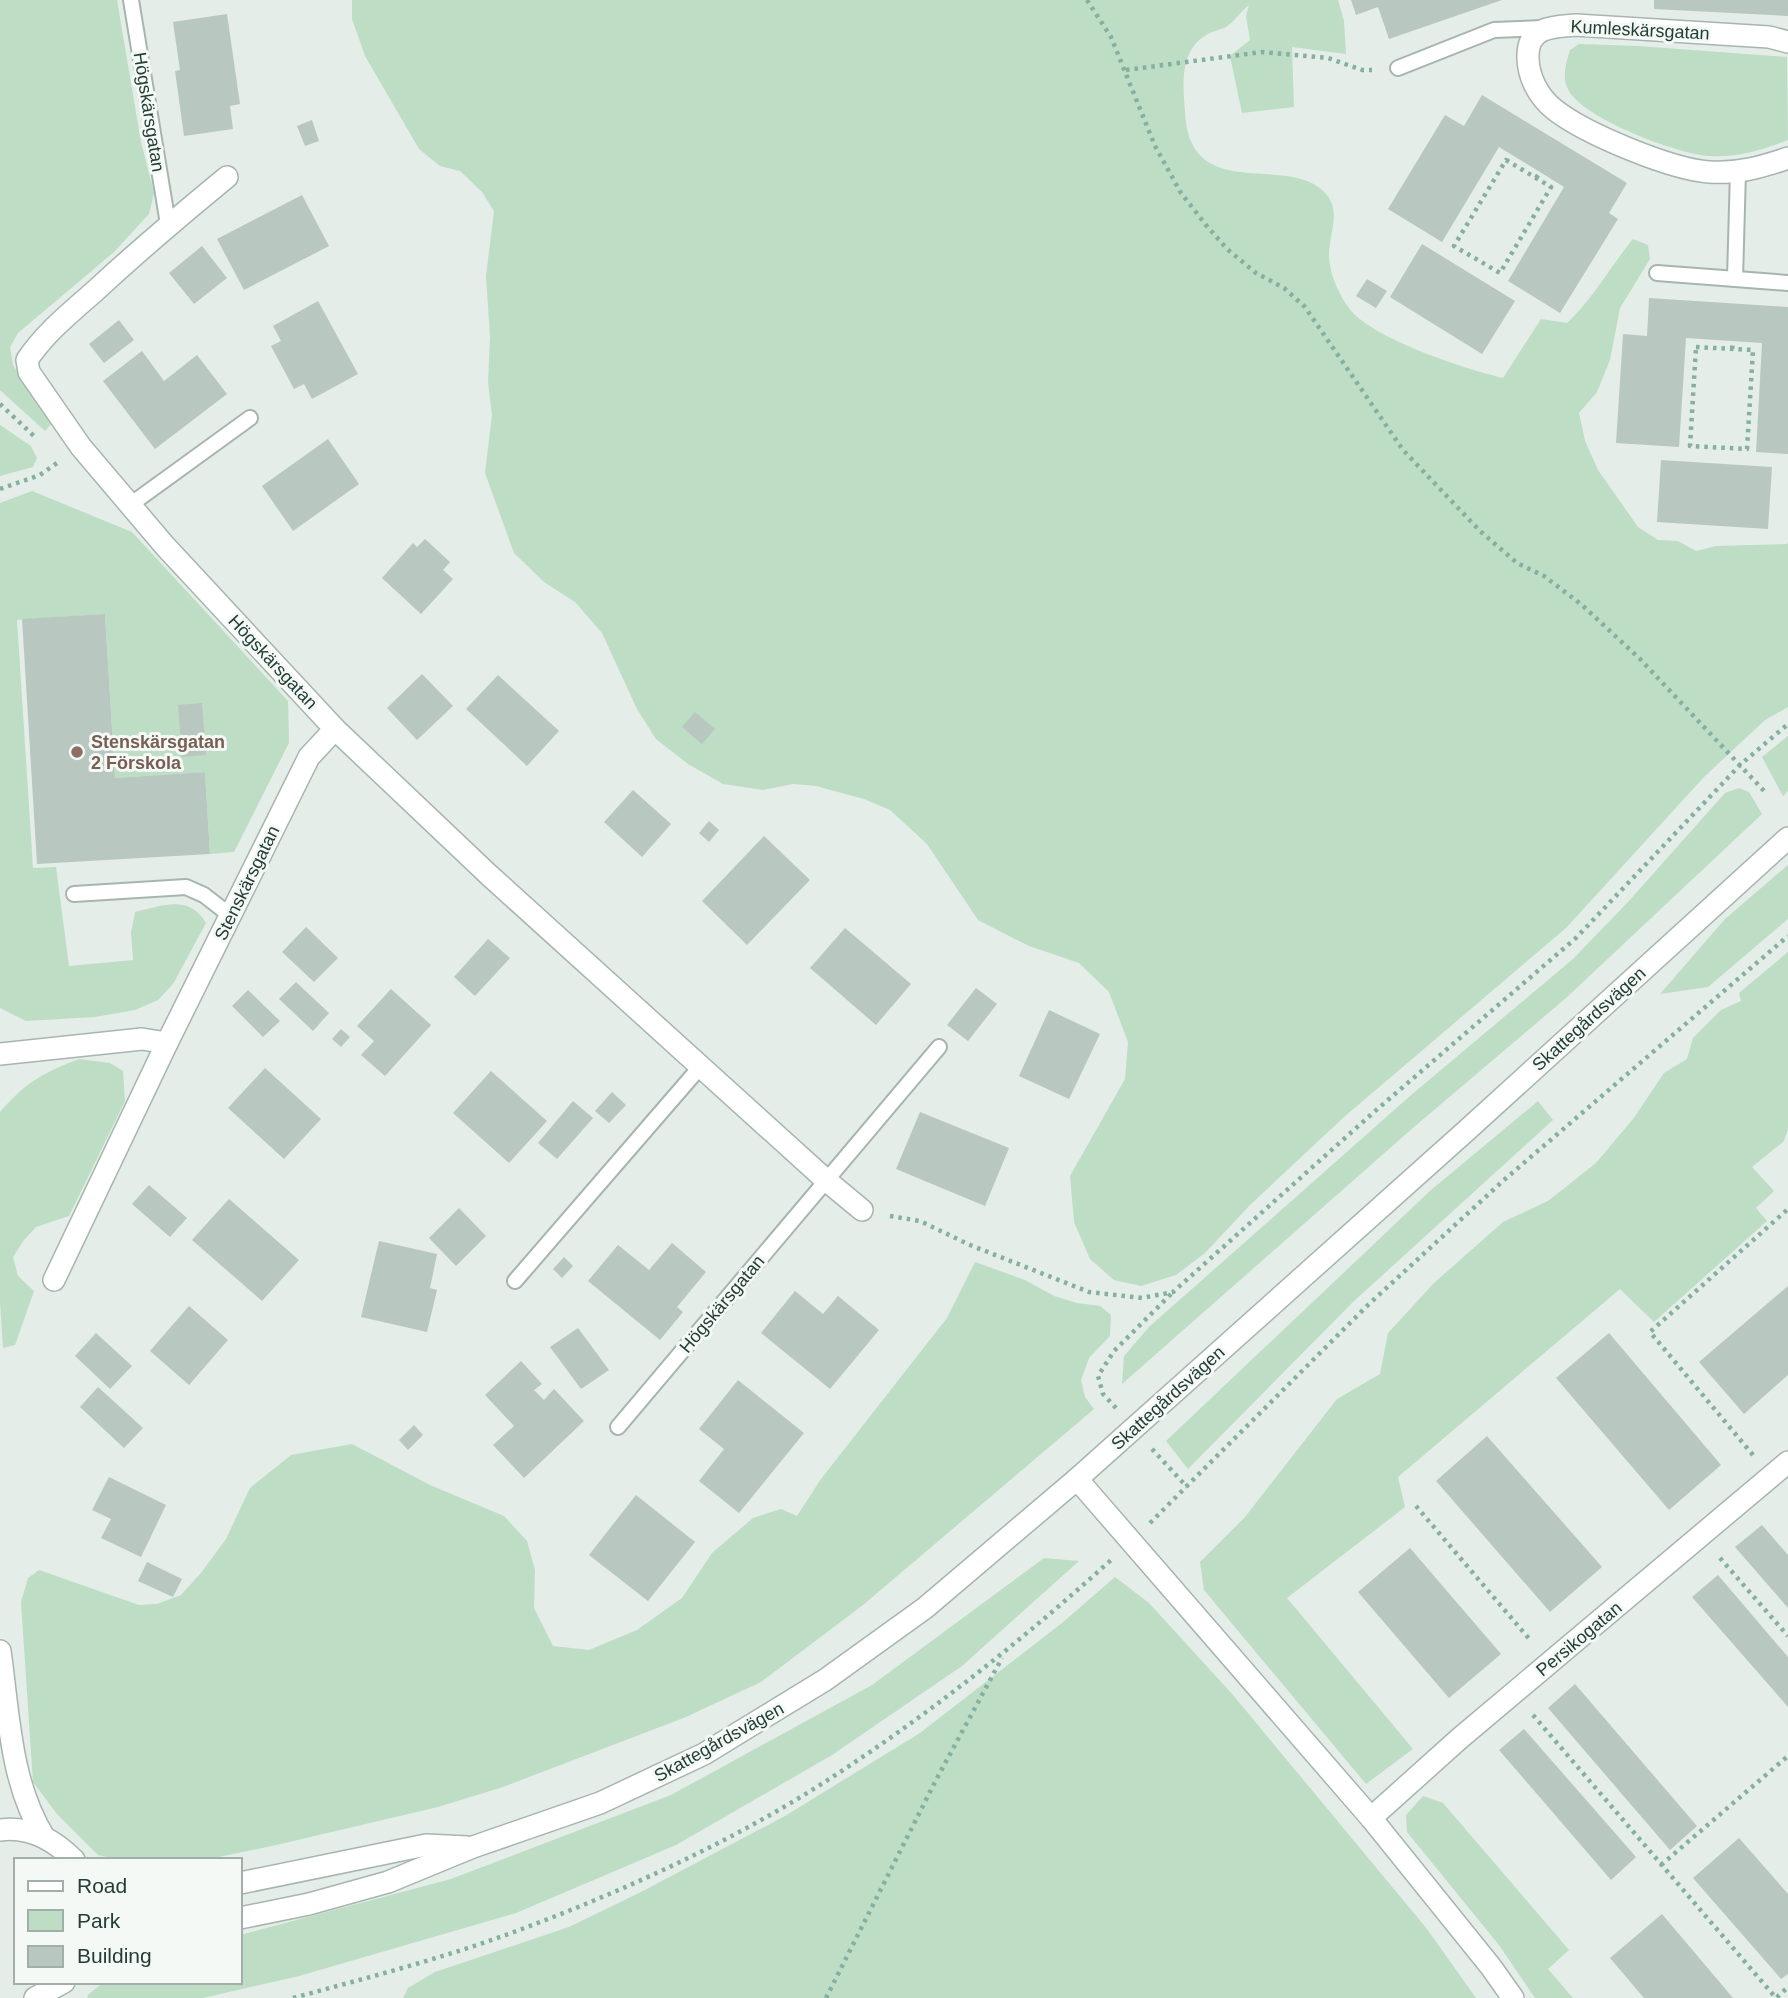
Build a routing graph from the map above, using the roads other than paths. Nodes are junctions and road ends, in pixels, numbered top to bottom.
1 (131, 0) edge
2 (1544, 28) junction
3 (1788, 42) edge
4 (1398, 68) road end
5 (1788, 158) edge
6 (1738, 171) junction
7 (227, 177) dead end
8 (168, 224) junction
9 (1657, 273) dead end
10 (1735, 279) junction
11 (1788, 283) edge
12 (250, 418) dead end
13 (130, 505) junction
14 (335, 729) junction
15 (1788, 838) edge
16 (74, 894) dead end
17 (231, 916) junction
18 (167, 1043) junction
19 (939, 1047) dead end
20 (0, 1054) edge
21 (701, 1066) junction
22 (827, 1181) junction
23 (862, 1210) road end
24 (54, 1280) dead end
25 (515, 1281) dead end
26 (618, 1427) dead end
27 (1788, 1462) edge
28 (1077, 1479) junction
29 (0, 1651) edge
30 (1371, 1818) junction
31 (0, 1830) edge
32 (44, 1837) junction
33 (473, 1847) junction
34 (72, 1858) edge
35 (242, 1883) edge
36 (242, 1918) edge
37 (60, 1984) edge
38 (35, 1998) edge
39 (1513, 1998) edge

1 - 8 lane, Högskärsgatan
2 - 3 street, Kumleskärsgatan
2 - 4 lane
2 - 6 street
5 - 6 street
6 - 10 lane
7 - 8 street, Högskärsgatan
8 - 13 street, Högskärsgatan
9 - 10 lane
10 - 11 lane
12 - 13 lane
13 - 14 street, Högskärsgatan
14 - 17 street, Stenskärsgatan
14 - 21 street, Högskärsgatan
15 - 28 street, Skattegårdsvägen
16 - 17 lane
17 - 18 street, Stenskärsgatan
18 - 20 street
18 - 24 street, Stenskärsgatan
19 - 22 lane
21 - 22 street, Högskärsgatan
21 - 25 lane
22 - 23 street, Högskärsgatan
22 - 26 lane, Högskärsgatan
27 - 30 street, Persikogatan
28 - 30 street
28 - 33 street, Skattegårdsvägen
29 - 32 street
30 - 39 street
31 - 32 street
32 - 34 street
33 - 35 street, Skattegårdsvägen
33 - 36 street, Skattegårdsvägen
37 - 38 street

